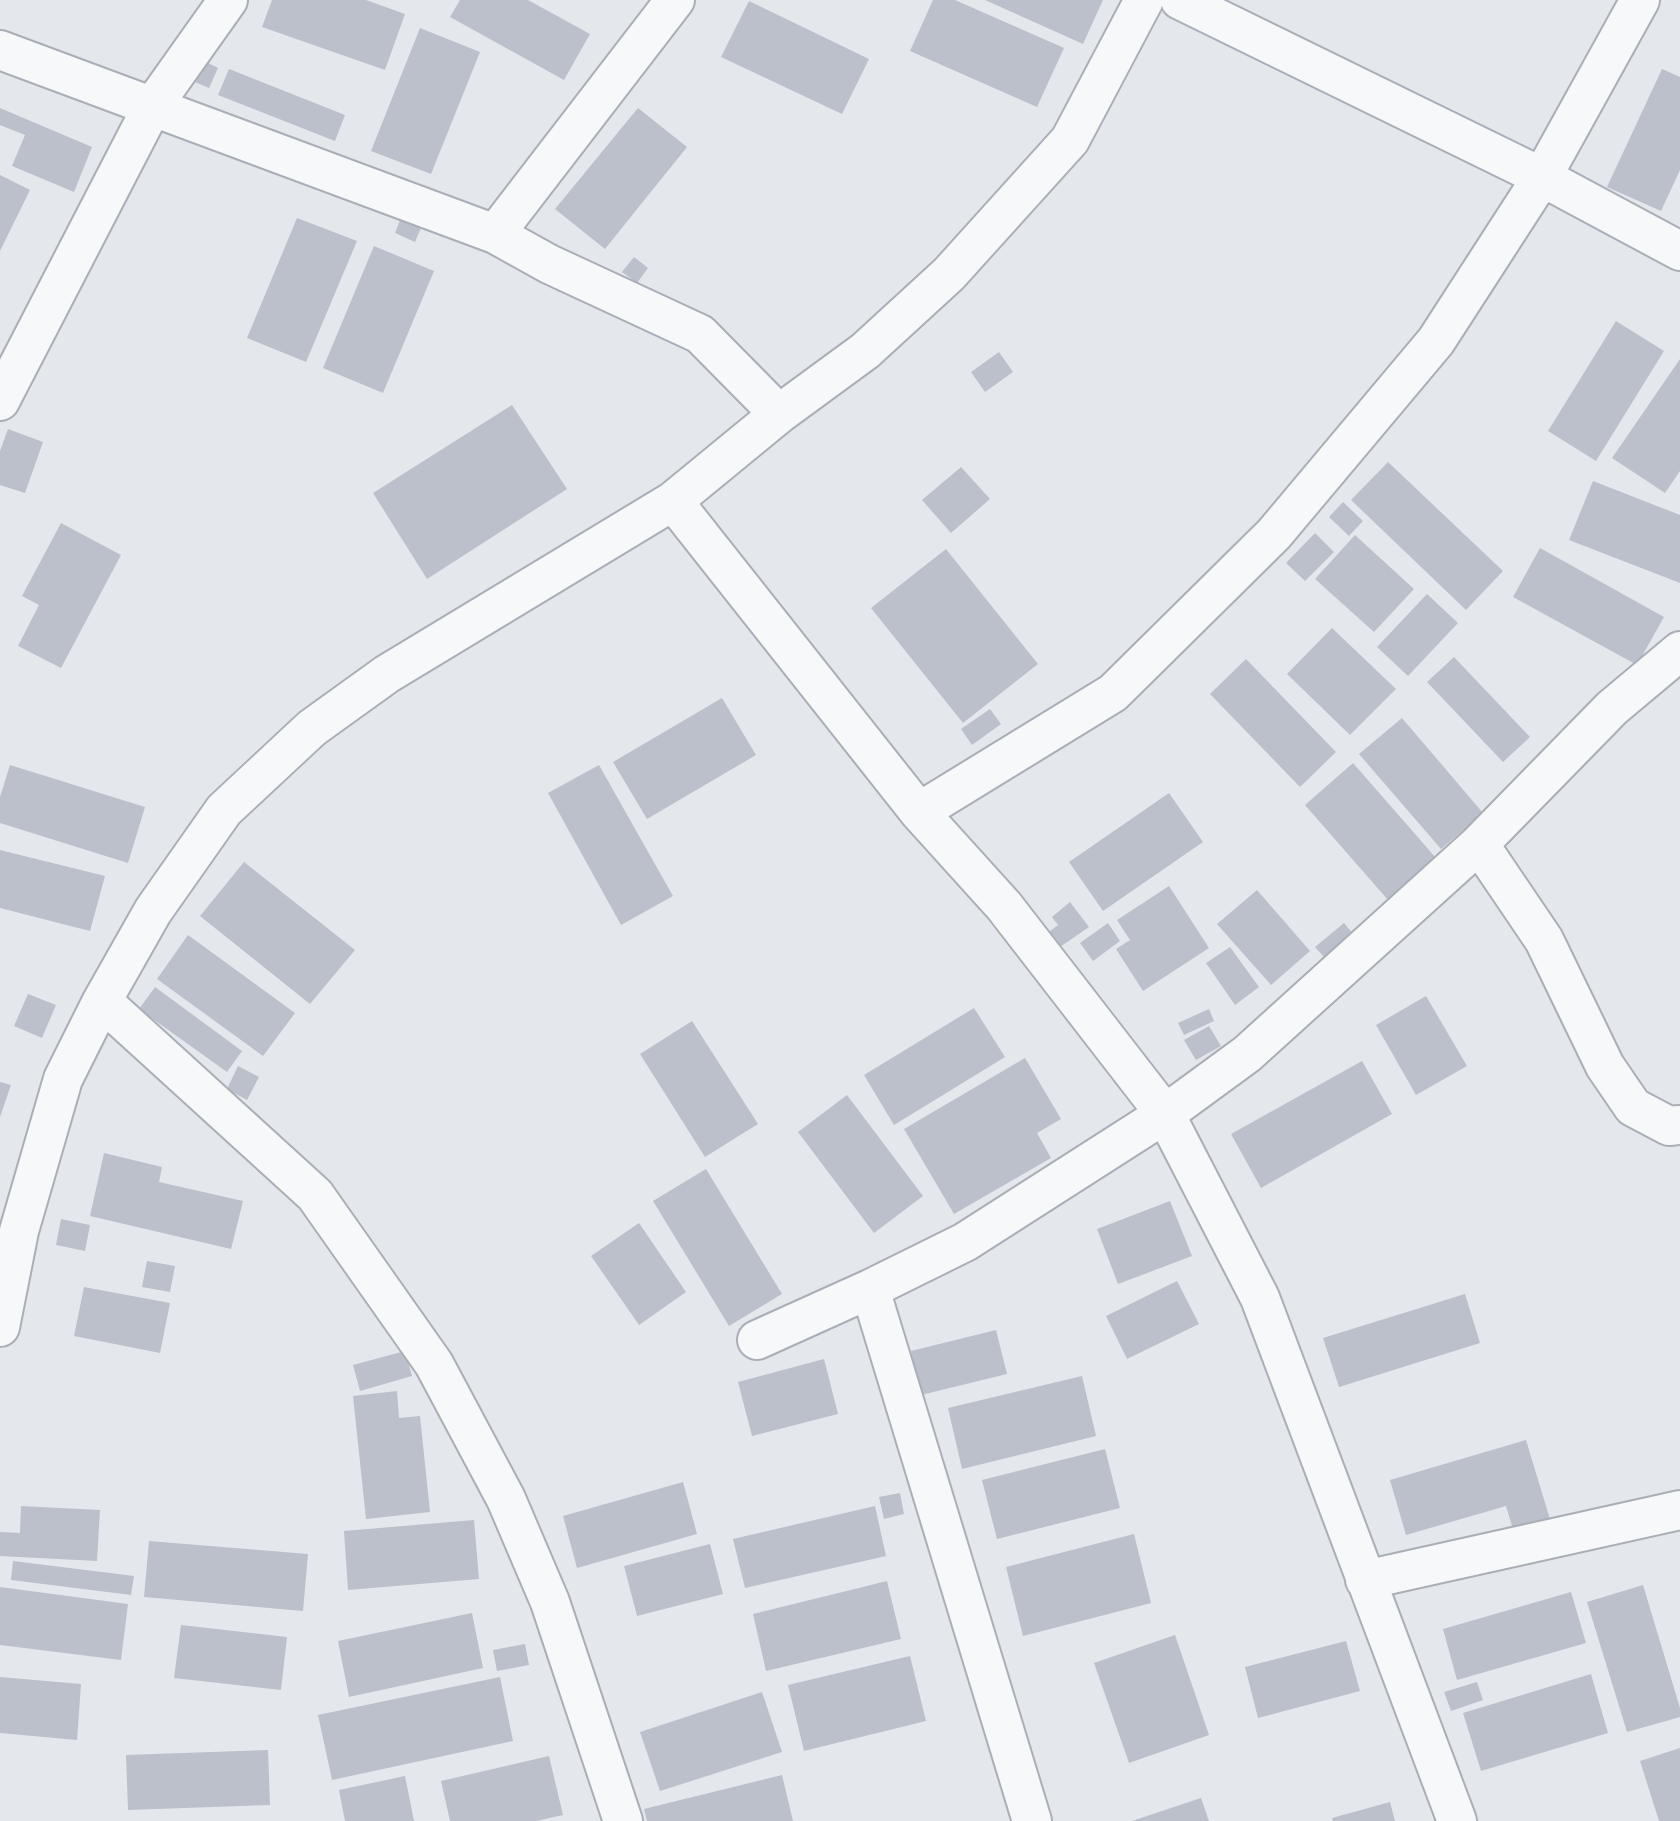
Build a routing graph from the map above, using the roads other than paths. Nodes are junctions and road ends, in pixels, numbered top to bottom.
1 (228, 0) edge
2 (675, 0) edge
3 (1143, 0) edge
4 (1180, 0) edge
5 (1640, 0) edge
6 (0, 50) edge
7 (152, 107) junction
8 (1542, 177) junction
9 (495, 234) junction
10 (1680, 251) edge
11 (0, 401) edge
12 (779, 414) junction
13 (673, 501) junction
14 (1680, 651) edge
15 (919, 812) junction
16 (1479, 844) junction
17 (102, 1001) junction
18 (1166, 1114) junction
19 (1680, 1125) edge
20 (870, 1289) junction
21 (0, 1327) edge
22 (757, 1340) dead end
23 (1680, 1510) edge
24 (1365, 1580) junction
25 (623, 1821) edge
26 (1032, 1821) edge
27 (1457, 1821) edge

1 - 7 street
2 - 9 street
3 - 12 street
4 - 8 street
5 - 8 street
6 - 7 street
7 - 9 street
7 - 11 street
8 - 10 street
8 - 15 street
9 - 12 street
12 - 13 street
13 - 15 street
13 - 17 street
14 - 16 street
15 - 18 street
16 - 18 street
16 - 19 street
17 - 21 street
17 - 25 street
18 - 20 street
18 - 24 street
20 - 22 street
20 - 26 street
23 - 24 street
24 - 27 street

